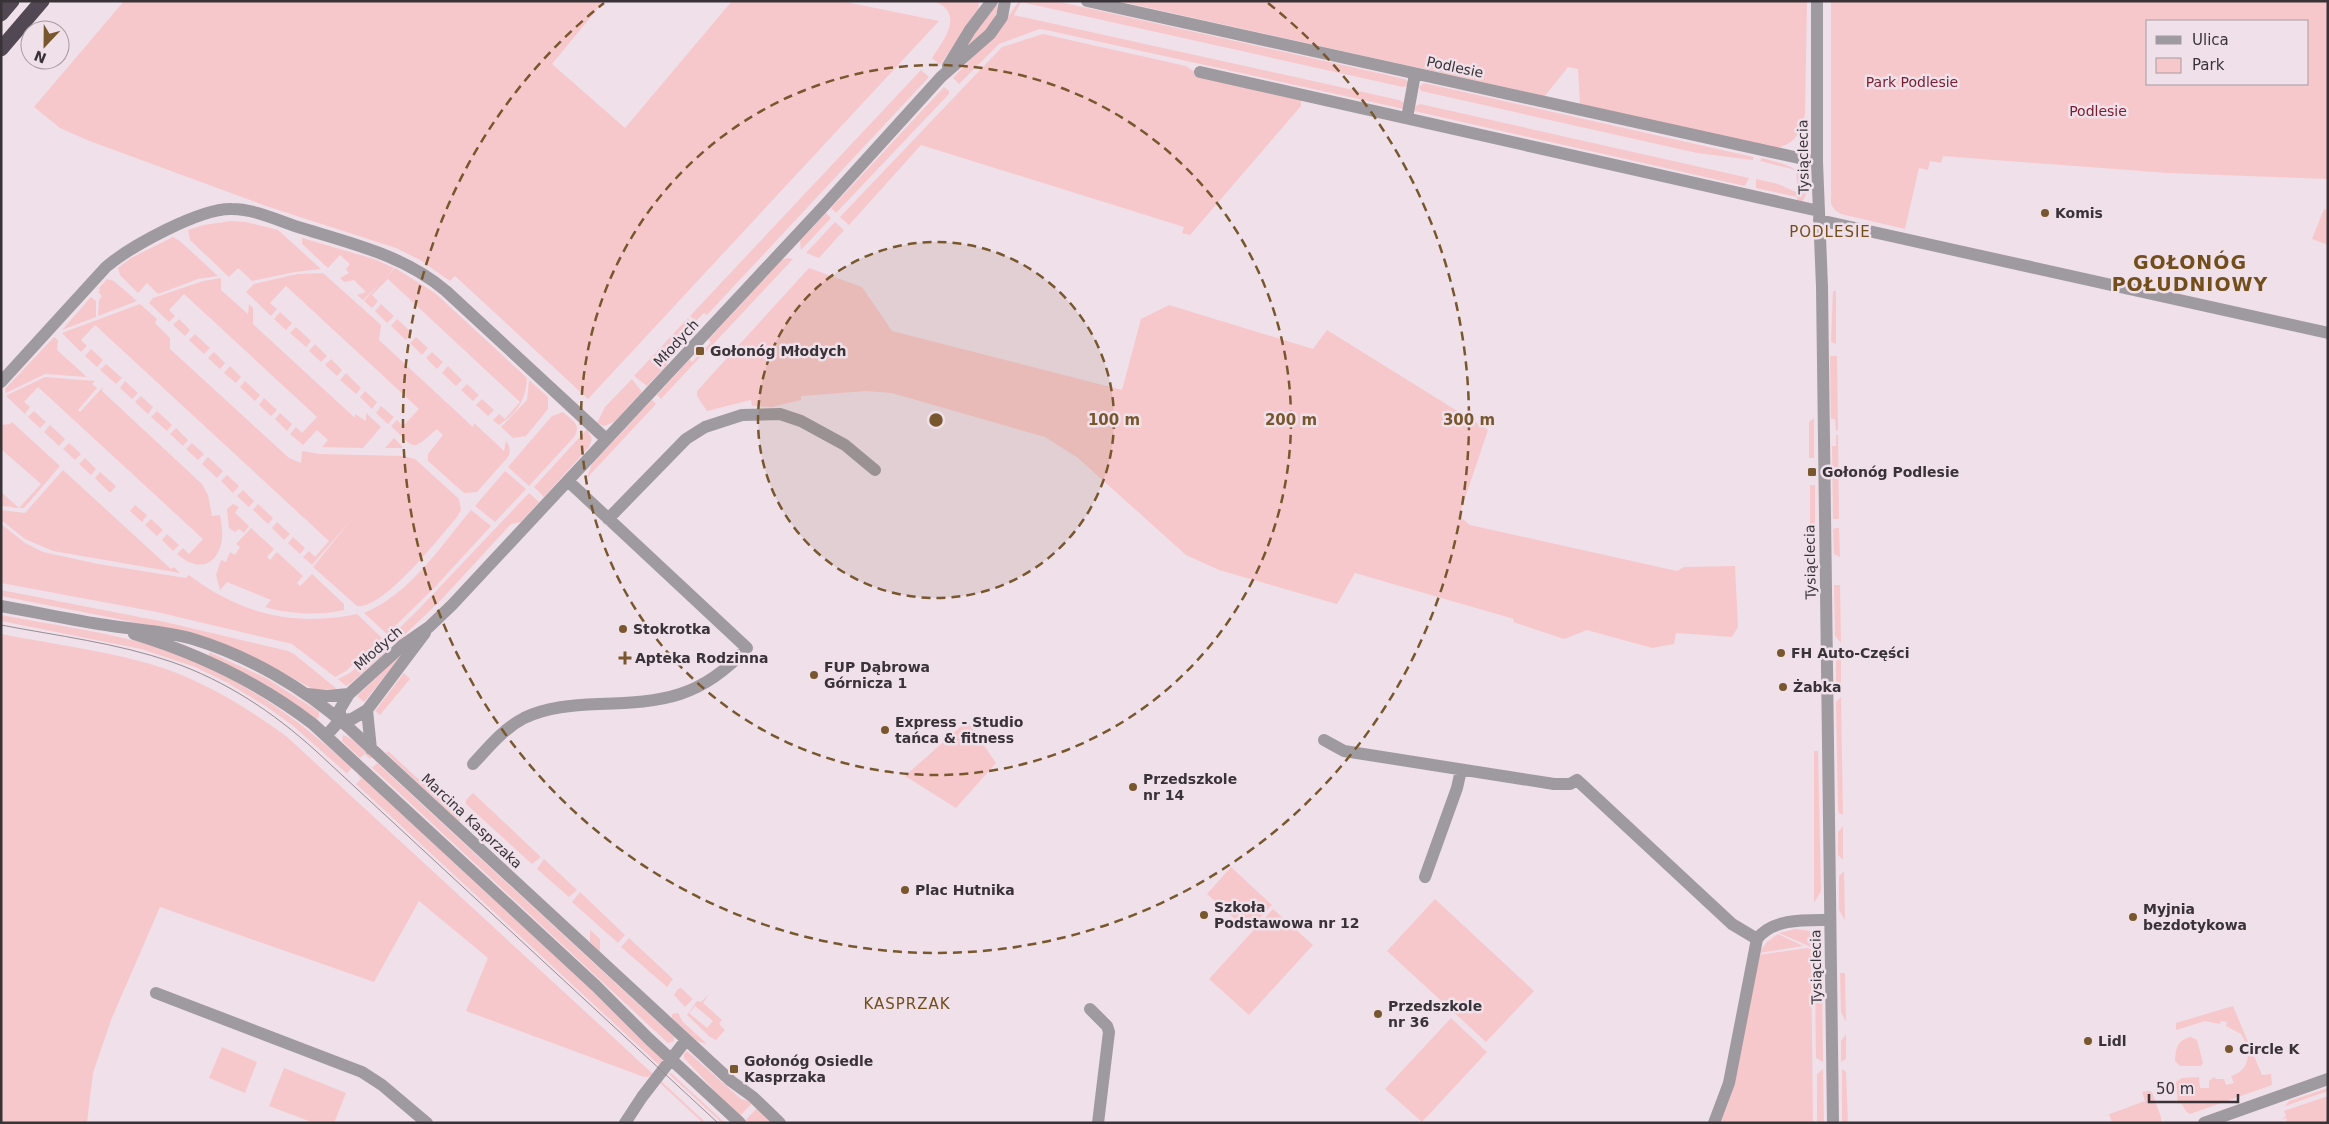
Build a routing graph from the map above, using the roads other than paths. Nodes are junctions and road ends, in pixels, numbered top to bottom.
1 (12, 1) edge
2 (42, 1) edge
3 (992, 1) edge
4 (1005, 1) edge
5 (1087, 1) edge
6 (1817, 1) edge
7 (1, 14) edge
8 (1, 49) edge
9 (1200, 72) dead end
10 (1415, 74) junction
11 (942, 76) junction
12 (1407, 118) junction
13 (1817, 162) junction
14 (1819, 215) junction
15 (2328, 333) edge
16 (1, 382) edge
17 (606, 439) junction
18 (875, 470) dead end
19 (568, 481) junction
20 (608, 519) junction
21 (1, 606) edge
22 (98, 624) junction
23 (429, 627) junction
24 (305, 694) junction
25 (349, 694) junction
26 (367, 710) junction
27 (340, 720) junction
28 (326, 736) junction
29 (1324, 740) dead end
30 (372, 749) junction
31 (473, 764) dead end
32 (1461, 770) junction
33 (1424, 877) dead end
34 (1830, 920) junction
35 (1756, 939) junction
36 (156, 992) dead end
37 (1090, 1009) dead end
38 (686, 1040) junction
39 (672, 1060) junction
40 (2328, 1079) edge
41 (427, 1123) edge
42 (625, 1123) edge
43 (740, 1123) edge
44 (780, 1123) edge
45 (1098, 1123) edge
46 (1714, 1123) edge
47 (1833, 1123) edge
48 (2204, 1123) edge

1 - 7 highway
2 - 8 highway
3 - 11 street, Młodych
4 - 11 street, Młodych
5 - 10 street, Podlesie
6 - 13 street, Tysiąclecia
9 - 12 street
10 - 12 street
10 - 13 street, Podlesie
11 - 17 street, Młodych
12 - 14 street
13 - 14 street, Tysiąclecia
14 - 15 street
14 - 34 street, Tysiąclecia
16 - 17 street
17 - 19 street, Młodych
18 - 20 street
19 - 20 street
19 - 23 street, Młodych
20 - 31 street
21 - 22 street, Marcina Kasprzaka
22 - 24 street, Marcina Kasprzaka
22 - 28 street, Marcina Kasprzaka
23 - 25 street, Młodych
23 - 26 street, Młodych
24 - 25 street
24 - 27 street, Marcina Kasprzaka
25 - 27 street, Młodych
26 - 27 street, Młodych
26 - 30 street
27 - 28 street, Młodych
27 - 30 street, Marcina Kasprzaka
28 - 39 street, Marcina Kasprzaka
29 - 32 street
30 - 38 street, Marcina Kasprzaka
32 - 33 street
32 - 35 street
34 - 35 street
34 - 47 street, Tysiąclecia
35 - 46 street
36 - 41 street
37 - 45 street
38 - 39 street
38 - 44 street, Marcina Kasprzaka
39 - 42 street
39 - 43 street, Marcina Kasprzaka
40 - 48 street

